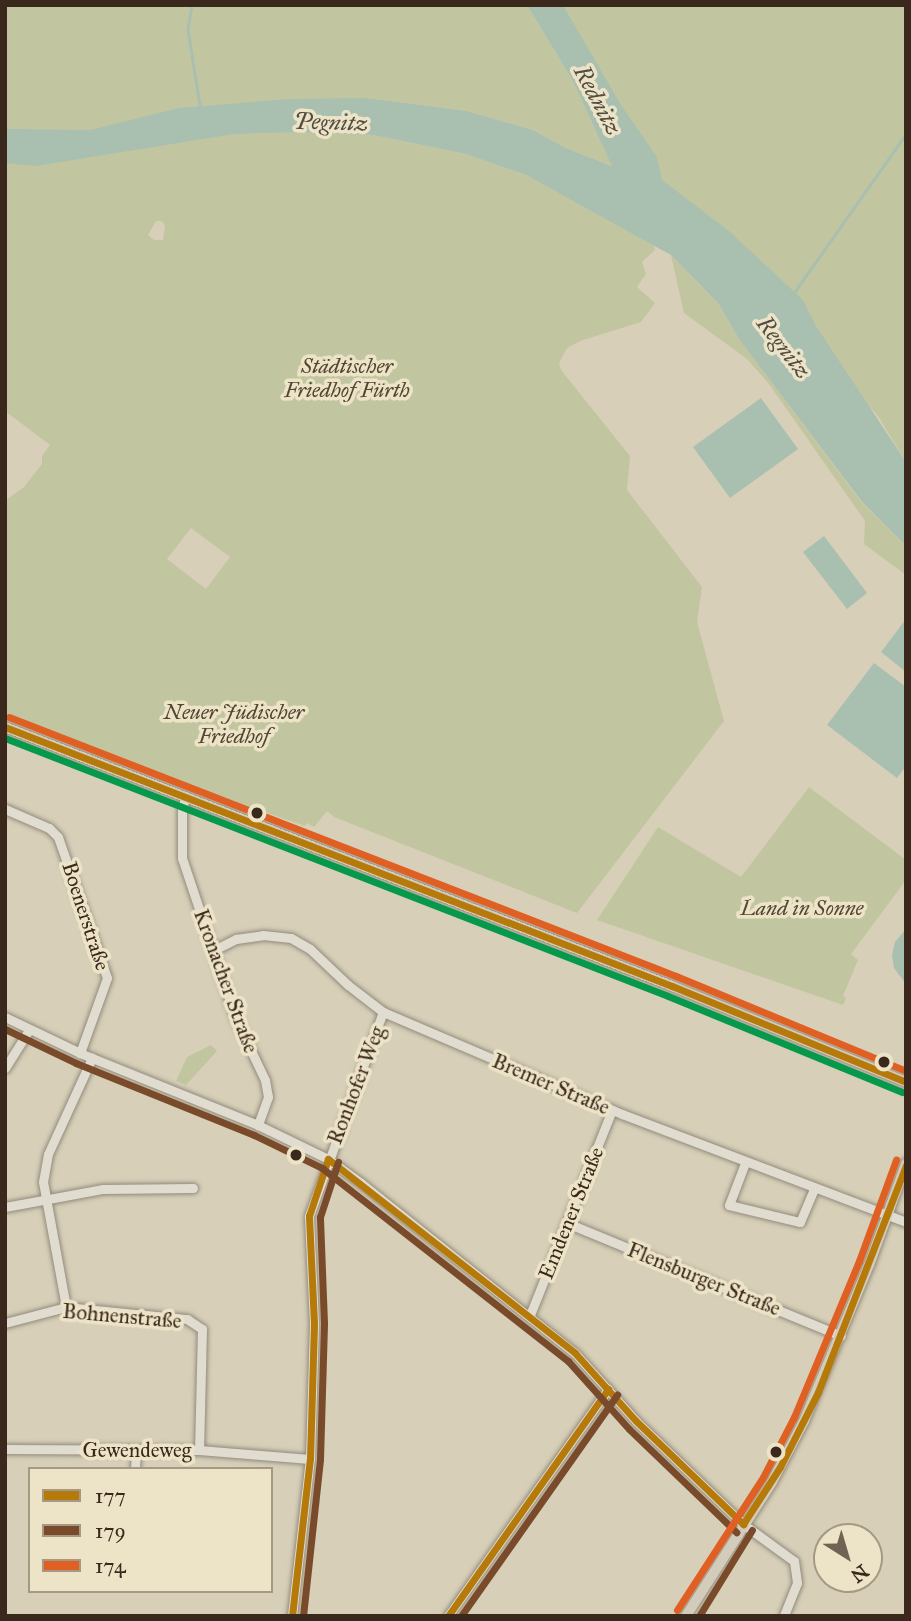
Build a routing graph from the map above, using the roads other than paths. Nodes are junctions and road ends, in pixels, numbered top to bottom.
1 (5, 727) edge
2 (185, 797) junction
3 (5, 809) edge
4 (214, 950) junction
5 (383, 1012) junction
6 (5, 1017) edge
7 (29, 1030) junction
8 (80, 1052) junction
9 (92, 1058) junction
10 (5, 1068) edge
11 (906, 1082) edge
12 (612, 1110) junction
13 (258, 1125) junction
14 (328, 1159) junction
15 (745, 1163) junction
16 (906, 1164) edge
17 (193, 1188) dead end
18 (814, 1189) junction
19 (46, 1199) junction
20 (5, 1207) edge
21 (888, 1216) junction
22 (906, 1222) edge
23 (567, 1223) junction
24 (66, 1307) junction
25 (530, 1315) junction
26 (5, 1323) edge
27 (841, 1336) junction
28 (608, 1389) junction
29 (5, 1449) edge
30 (136, 1450) junction
31 (200, 1450) junction
32 (310, 1460) junction
33 (135, 1467) edge
34 (743, 1524) junction
35 (292, 1616) edge
36 (448, 1616) edge
37 (685, 1616) edge
38 (784, 1616) edge

1 - 2 main road
2 - 4 street, Kronacher Straße
2 - 11 main road
3 - 8 street, Boenerstraße
4 - 5 street, Bremer Straße
4 - 13 street, Kronacher Straße
5 - 12 street, Bremer Straße
5 - 14 street, Ronhofer Weg
6 - 7 street
7 - 8 street
7 - 10 street
8 - 9 street
9 - 13 street
9 - 19 street
12 - 15 street, Bremer Straße
12 - 23 street, Emdener Straße
13 - 14 street
14 - 25 street
14 - 32 street, Ronhofer Weg
15 - 18 street, Bremer Straße
15 - 18 street
16 - 21 main road
17 - 19 street
18 - 21 street, Bremer Straße
19 - 20 street
19 - 24 street
21 - 22 street, Bremer Straße
21 - 27 main road
23 - 25 street, Emdener Straße
23 - 27 street, Flensburger Straße
24 - 26 street, Bohnenstraße
24 - 31 street, Bohnenstraße
25 - 28 street
27 - 34 main road
28 - 34 street
28 - 36 street
29 - 30 street, Gewendeweg
30 - 31 street, Gewendeweg
30 - 33 street
31 - 32 street, Gewendeweg
32 - 35 street, Ronhofer Weg
34 - 37 main road
34 - 38 street

